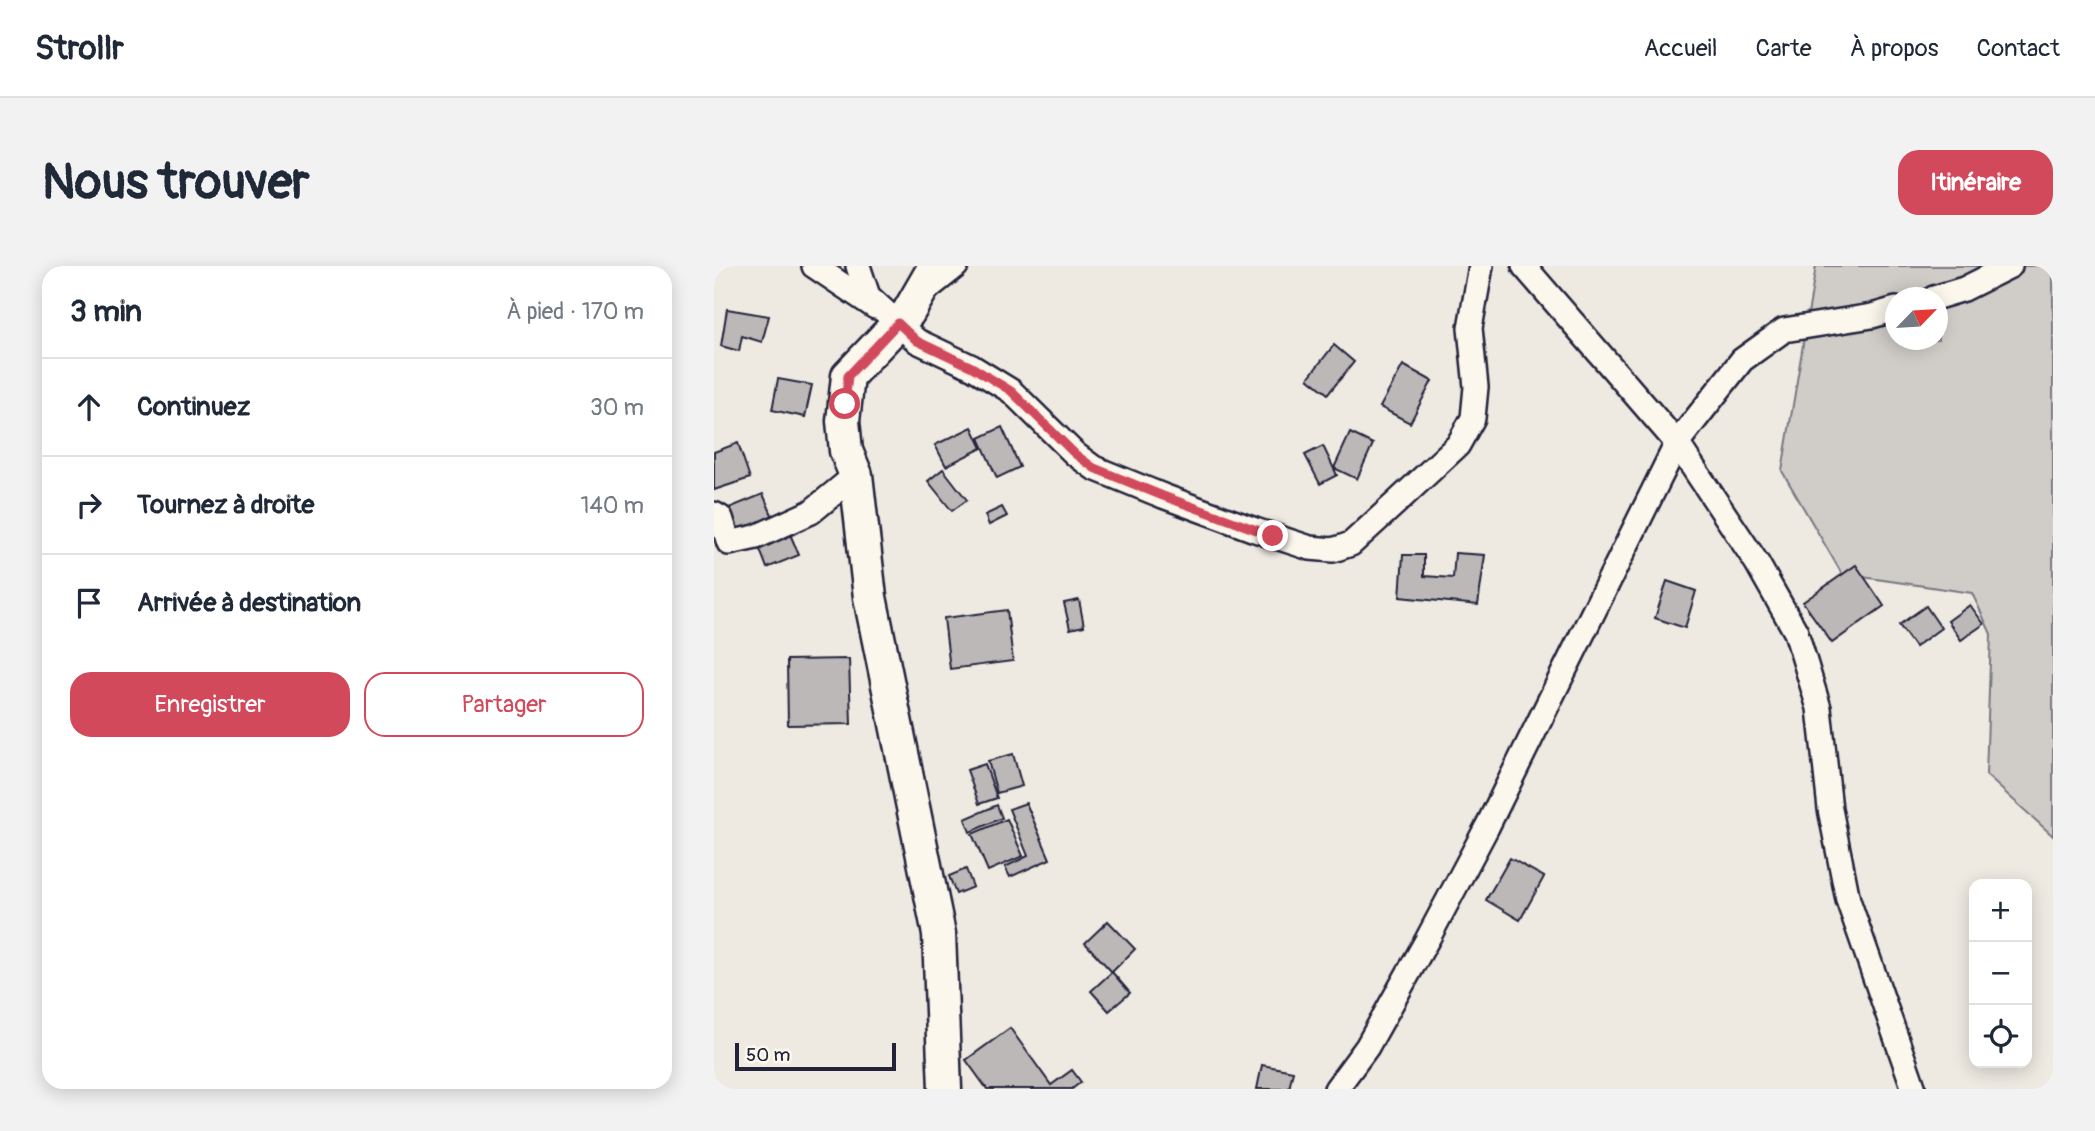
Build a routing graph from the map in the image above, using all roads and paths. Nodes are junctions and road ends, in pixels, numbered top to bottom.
1 (814, 266) edge
2 (858, 266) edge
3 (935, 266) edge
4 (956, 266) edge
5 (1481, 266) edge
6 (1524, 266) edge
7 (2010, 266) edge
8 (1948, 294) edge
9 (1885, 312) edge
10 (903, 318) junction
11 (1677, 443) junction
12 (856, 475) junction
13 (714, 514) edge
14 (944, 1089) edge
15 (1336, 1089) edge
16 (1914, 1089) edge

1 - 10 street
2 - 10 street
3 - 10 main road
4 - 10 street
5 - 10 street
6 - 11 street
7 - 8 street
9 - 11 street
10 - 12 main road
11 - 15 street
11 - 16 street
12 - 13 street
12 - 14 main road

